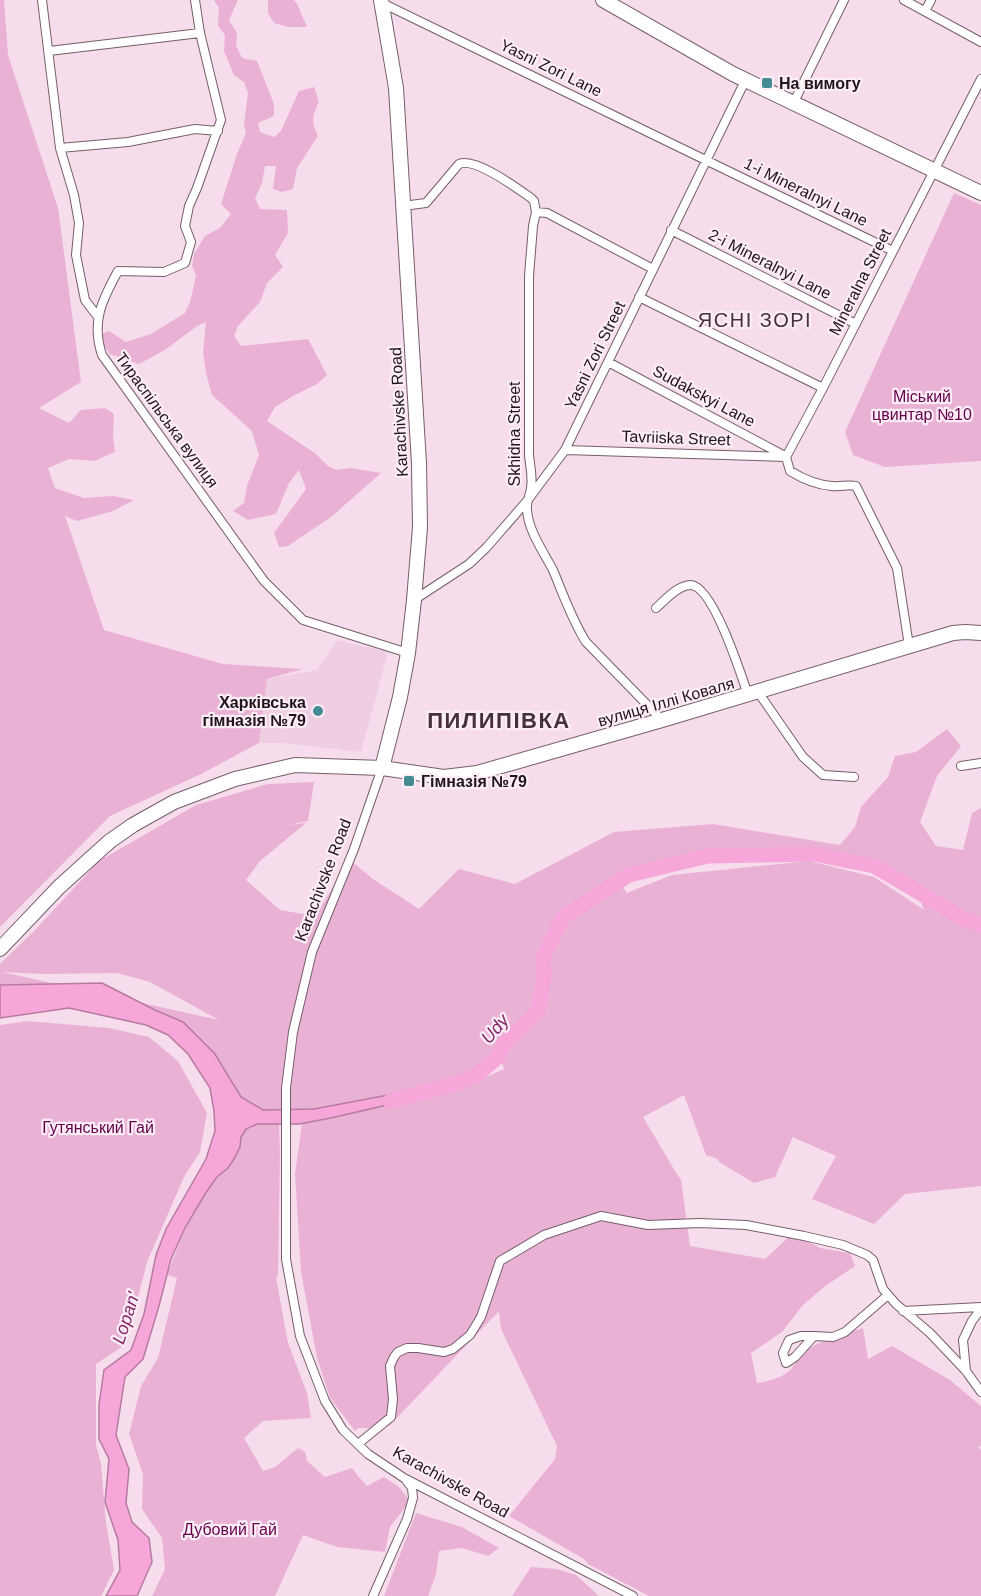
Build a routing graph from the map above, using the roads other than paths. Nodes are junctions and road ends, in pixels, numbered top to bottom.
1 (42, 0) edge
2 (195, 0) edge
3 (603, 0) edge
4 (844, 0) edge
5 (904, 0) edge
6 (931, 0) edge
7 (382, 2) edge
8 (624, 6) edge
9 (925, 11) junction
10 (200, 33) junction
11 (981, 42) edge
12 (49, 51) junction
13 (981, 79) edge
14 (745, 81) junction
15 (793, 104) junction
16 (218, 132) junction
17 (60, 148) junction
18 (706, 160) junction
19 (933, 171) junction
20 (981, 193) edge
21 (403, 206) junction
22 (536, 212) junction
23 (671, 230) junction
24 (893, 251) junction
25 (653, 269) junction
26 (639, 297) junction
27 (98, 317) junction
28 (856, 324) junction
29 (608, 362) junction
30 (824, 387) junction
31 (565, 450) junction
32 (786, 457) junction
33 (527, 501) junction
34 (414, 600) junction
35 (656, 608) dead end
36 (981, 633) edge
37 (909, 646) junction
38 (408, 653) junction
39 (753, 694) junction
40 (662, 720) junction
41 (981, 763) edge
42 (961, 766) dead end
43 (382, 768) junction
44 (854, 777) dead end
45 (0, 949) edge
46 (888, 1294) junction
47 (981, 1308) edge
48 (903, 1311) junction
49 (814, 1336) dead end
50 (966, 1371) junction
51 (981, 1392) edge
52 (358, 1444) junction
53 (404, 1478) junction
54 (373, 1596) edge
55 (633, 1596) edge

1 - 12 street
2 - 10 street
3 - 8 main road
4 - 15 street
5 - 9 street
6 - 9 street
7 - 18 street, Yasni Zori Lane
7 - 21 main road, Karachivske Road
8 - 14 main road
9 - 11 street
10 - 12 street
10 - 16 street
12 - 17 street
13 - 19 street, Mineralna Street
14 - 15 main road
14 - 18 street, Yasni Zori Street
15 - 19 main road
16 - 17 street
16 - 27 street, Тираспільська вулиця
17 - 27 street
18 - 23 street, Yasni Zori Street
18 - 24 street, 1-i Mineralnyi Lane
19 - 20 main road
19 - 24 street, Mineralna Street
21 - 22 street
21 - 34 main road, Karachivske Road
22 - 25 street
22 - 33 street, Skhidna Street
23 - 25 street, Yasni Zori Street
23 - 28 street, 2-i Mineralnyi Lane
24 - 28 street, Mineralna Street
25 - 26 street, Yasni Zori Street
26 - 29 street, Yasni Zori Street
26 - 30 street
27 - 38 street, Тираспільська вулиця
28 - 30 street, Mineralna Street
29 - 31 street, Yasni Zori Street
29 - 32 street, Sudakskyi Lane
30 - 32 street, Mineralna Street
31 - 32 street, Tavriiska Street
31 - 33 street, Yasni Zori Street
32 - 37 street
33 - 34 street, Yasni Zori Street
33 - 40 street, Skhidna Street
34 - 38 main road, Karachivske Road
35 - 39 street, вулиця Іллі Коваля
36 - 37 main road, вулиця Іллі Коваля
37 - 39 main road, вулиця Іллі Коваля
38 - 43 main road, Karachivske Road
39 - 40 main road, вулиця Іллі Коваля
39 - 44 street, вулиця Іллі Коваля
40 - 43 main road, вулиця Іллі Коваля
41 - 42 street
43 - 45 main road, вулиця Іллі Коваля
43 - 52 street, Karachivske Road
46 - 48 street
46 - 49 street
46 - 52 street
47 - 48 street
47 - 50 street
48 - 50 street
50 - 51 street
52 - 53 street, Karachivske Road
53 - 54 street
53 - 55 street, Karachivske Road

